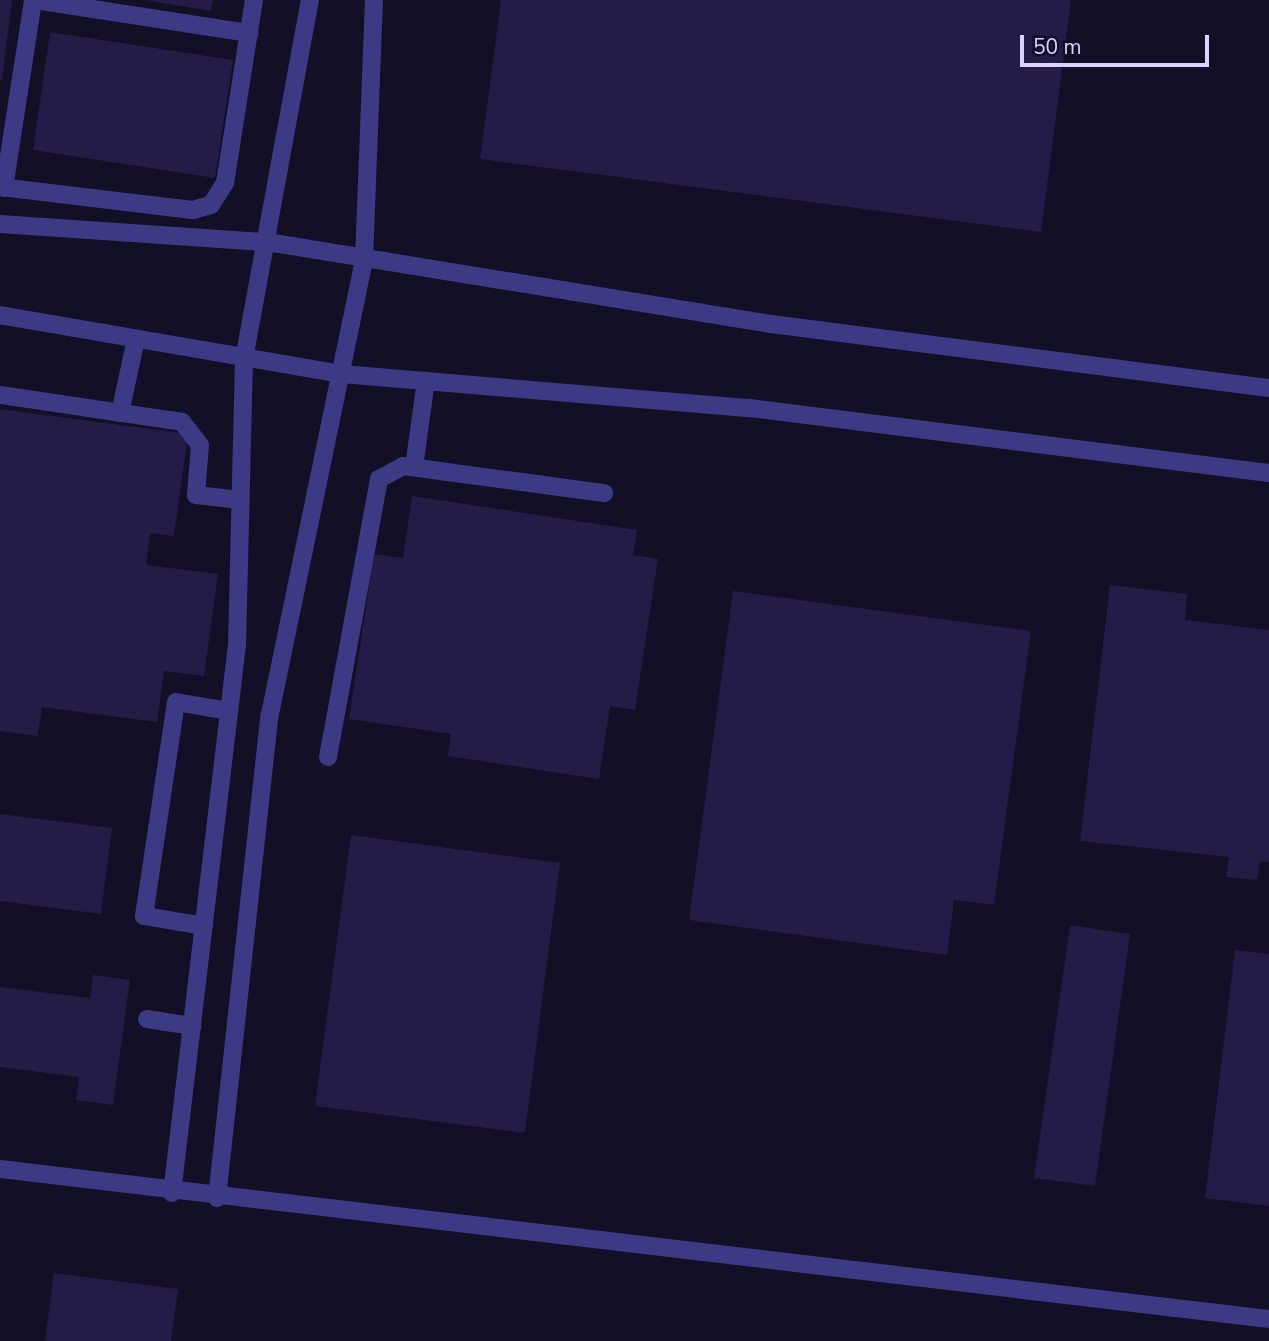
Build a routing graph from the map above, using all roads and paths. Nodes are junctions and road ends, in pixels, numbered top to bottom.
1 (34, 0) edge
2 (254, 0) edge
3 (310, 0) edge
4 (374, 0) edge
5 (249, 33) junction
6 (2, 188) edge
7 (0, 224) edge
8 (267, 242) junction
9 (364, 260) junction
10 (0, 315) edge
11 (136, 339) junction
12 (244, 359) junction
13 (342, 374) junction
14 (426, 381) junction
15 (1269, 387) edge
16 (0, 395) edge
17 (120, 413) junction
18 (414, 467) junction
19 (1269, 473) edge
20 (604, 493) dead end
21 (241, 500) junction
22 (229, 711) junction
23 (328, 757) dead end
24 (204, 926) junction
25 (147, 1019) dead end
26 (192, 1026) junction
27 (0, 1169) edge
28 (172, 1193) junction
29 (216, 1198) junction
30 (1269, 1319) edge

1 - 5 street
1 - 6 street
2 - 5 street
3 - 8 street
4 - 9 street
5 - 6 street
7 - 8 street
8 - 9 street
8 - 12 street
9 - 13 street
9 - 15 street
10 - 11 street
11 - 12 street
11 - 17 street
12 - 13 street
12 - 21 street
13 - 14 street
13 - 29 street
14 - 18 street
14 - 19 street
16 - 17 street
17 - 21 street
18 - 20 street
18 - 23 street
21 - 22 street
22 - 24 street
22 - 24 street
24 - 26 street
25 - 26 street
26 - 28 street
27 - 28 street
28 - 29 street
29 - 30 street

